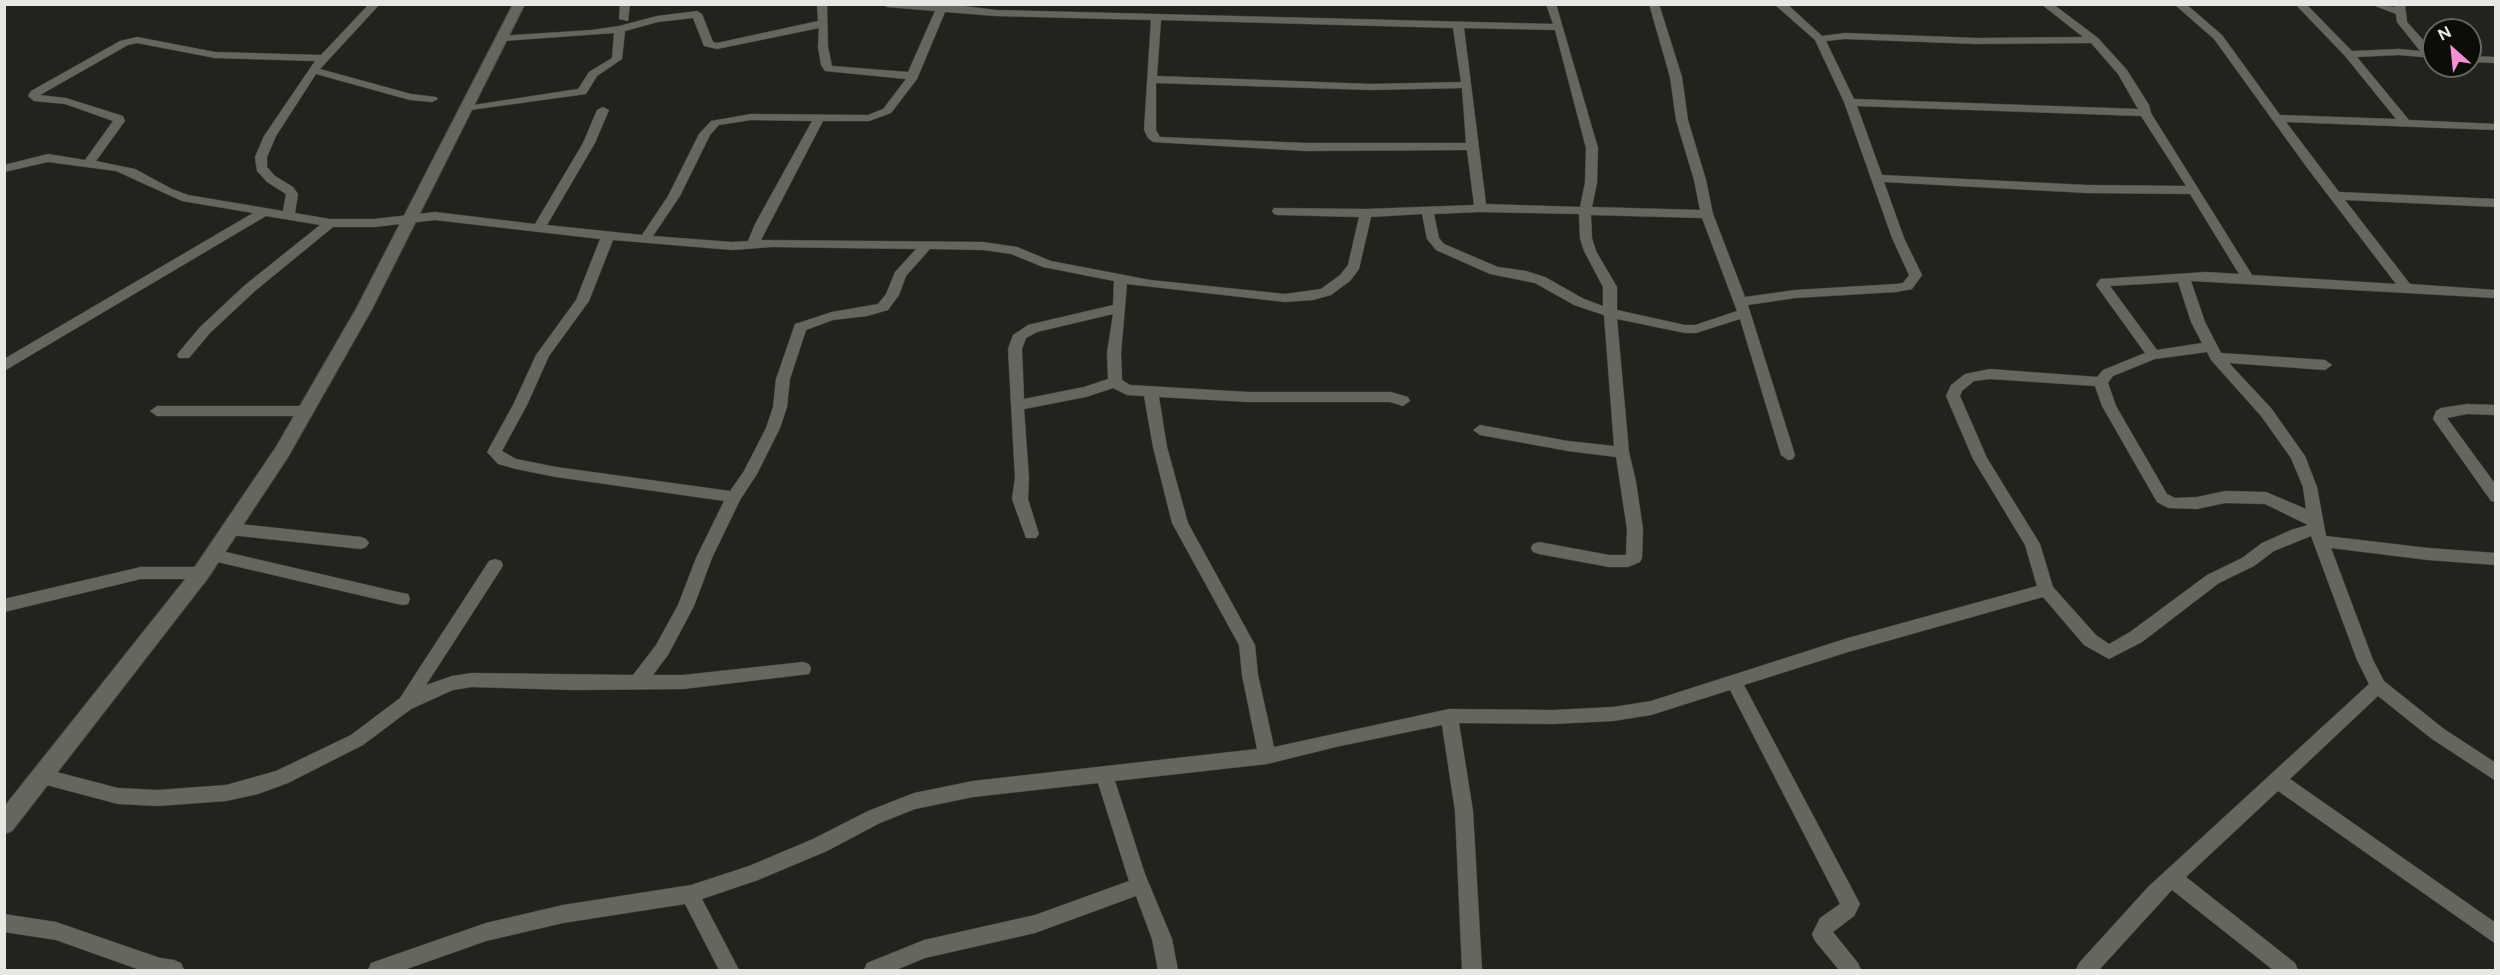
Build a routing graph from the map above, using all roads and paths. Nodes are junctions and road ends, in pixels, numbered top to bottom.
1 (375, 4) edge
2 (519, 4) edge
3 (625, 4) edge
4 (822, 4) edge
5 (887, 4) edge
6 (1551, 4) edge
7 (1654, 4) edge
8 (1779, 4) edge
9 (2046, 4) edge
10 (2179, 4) edge
11 (2300, 4) edge
12 (2375, 4) edge
13 (942, 7) edge
14 (2400, 8) edge
15 (1077, 10) edge
16 (1156, 18) junction
17 (622, 24) junction
18 (825, 24) junction
19 (1458, 24) junction
20 (1559, 27) junction
21 (2408, 30) junction
22 (503, 38) junction
23 (1820, 39) junction
24 (2094, 40) junction
25 (2422, 45) edge
26 (2393, 52) junction
27 (2349, 54) junction
28 (2422, 54) edge
29 (323, 58) junction
30 (313, 70) junction
31 (912, 76) junction
32 (1150, 79) junction
33 (1467, 85) junction
34 (432, 99) dead end
35 (1850, 102) junction
36 (467, 109) junction
37 (603, 110) dead end
38 (2145, 113) junction
39 (819, 118) junction
40 (2278, 118) junction
41 (2404, 123) junction
42 (2496, 127) edge
43 (1472, 147) junction
44 (87, 165) junction
45 (4, 169) edge
46 (1877, 178) junction
47 (2195, 190) junction
48 (2336, 196) junction
49 (2496, 203) edge
50 (1480, 208) junction
51 (1427, 210) junction
52 (1278, 211) dead end
53 (1585, 211) junction
54 (262, 213) junction
55 (1366, 213) junction
56 (1707, 214) junction
57 (288, 216) junction
58 (409, 220) junction
59 (330, 223) junction
60 (539, 228) junction
61 (608, 236) junction
62 (645, 239) junction
63 (753, 244) junction
64 (927, 245) junction
65 (2183, 276) junction
66 (1121, 277) junction
67 (2249, 280) junction
68 (2407, 289) junction
69 (2496, 294) edge
70 (1120, 308) junction
71 (1742, 308) junction
72 (1610, 313) junction
73 (2213, 352) junction
74 (184, 355) dead end
75 (2152, 355) junction
76 (2325, 365) dead end
77 (4, 366) edge
78 (1115, 382) junction
79 (2101, 382) junction
80 (1151, 393) junction
81 (1403, 401) dead end
82 (1017, 405) junction
83 (2496, 410) edge
84 (157, 411) dead end
85 (305, 411) junction
86 (1480, 430) dead end
87 (1622, 452) junction
88 (1788, 455) dead end
89 (734, 497) junction
90 (2496, 497) edge
91 (230, 529) junction
92 (2318, 531) junction
93 (1031, 534) dead end
94 (361, 543) dead end
95 (1539, 548) dead end
96 (213, 555) junction
97 (2496, 559) edge
98 (495, 565) dead end
99 (201, 573) junction
100 (2046, 590) junction
101 (402, 599) dead end
102 (4, 606) edge
103 (802, 669) dead end
104 (1733, 680) junction
105 (638, 682) junction
106 (2378, 686) junction
107 (405, 704) junction
108 (1449, 716) junction
109 (1267, 756) junction
110 (2496, 773) edge
111 (1104, 774) junction
112 (41, 776) junction
113 (2278, 781) junction
114 (4, 824) edge
115 (2172, 878) junction
116 (1140, 886) junction
117 (692, 894) junction
118 (4, 923) edge
119 (2496, 934) edge
120 (174, 970) edge
121 (378, 970) edge
122 (729, 970) edge
123 (874, 970) edge
124 (1168, 970) edge
125 (1472, 970) edge
126 (1851, 970) edge
127 (2086, 970) edge
128 (2288, 970) edge

1 - 29 street
2 - 22 main road
3 - 17 street
4 - 18 street
5 - 13 street
6 - 20 street
7 - 56 street
8 - 23 street
9 - 24 street
10 - 40 street
11 - 27 street
12 - 14 street
13 - 15 street
13 - 31 street
14 - 21 street
15 - 16 street
16 - 19 street
16 - 32 street
17 - 18 street
17 - 22 street
17 - 36 street
18 - 31 street
19 - 20 street
19 - 33 street
20 - 53 street
21 - 25 street
21 - 26 street
22 - 36 main road
23 - 24 street
23 - 35 street
24 - 38 street
26 - 27 street
26 - 28 street
27 - 41 street
29 - 30 street
29 - 44 street
30 - 34 street
30 - 57 street
31 - 39 street
32 - 33 street
32 - 43 street
33 - 43 street
35 - 38 street
35 - 46 street
36 - 58 main road
37 - 60 street
38 - 47 street
39 - 62 street
39 - 63 street
40 - 41 street
40 - 48 street
41 - 42 street
43 - 50 street
44 - 45 street
44 - 54 street
46 - 47 street
46 - 71 street
47 - 67 street
48 - 49 street
48 - 68 street
50 - 51 street
50 - 53 street
51 - 55 street
51 - 72 street
52 - 55 street
53 - 56 street
53 - 72 street
54 - 57 street
54 - 77 street
55 - 66 street
56 - 71 street
57 - 59 street
58 - 59 street
58 - 60 street
58 - 85 main road
59 - 74 street
60 - 61 street
61 - 62 street
61 - 89 street
62 - 63 street
63 - 64 street
64 - 66 street
64 - 89 street
65 - 67 street
65 - 73 street
65 - 75 street
66 - 70 street
67 - 68 street
68 - 69 street
70 - 78 street
70 - 82 street
71 - 72 street
71 - 88 street
72 - 87 street
73 - 75 street
73 - 76 street
73 - 92 street
75 - 79 street
78 - 80 street
78 - 82 street
79 - 92 street
79 - 100 street
80 - 81 street
80 - 109 street
82 - 93 street
83 - 90 street
84 - 85 street
85 - 91 main road
86 - 87 street
87 - 95 street
89 - 105 street
91 - 94 street
91 - 96 main road
92 - 97 street
92 - 100 street
92 - 106 street
96 - 99 main road
96 - 101 street
98 - 107 street
99 - 102 street
99 - 112 main road
100 - 104 street
103 - 105 street
104 - 108 street
104 - 126 street
105 - 107 street
106 - 110 street
106 - 113 street
107 - 112 street
108 - 109 street
108 - 125 street
109 - 111 street
111 - 116 street
111 - 117 street
112 - 114 main road
113 - 115 street
113 - 119 street
115 - 127 street
115 - 128 street
116 - 123 street
116 - 124 street
117 - 121 street
117 - 122 street
118 - 120 street

